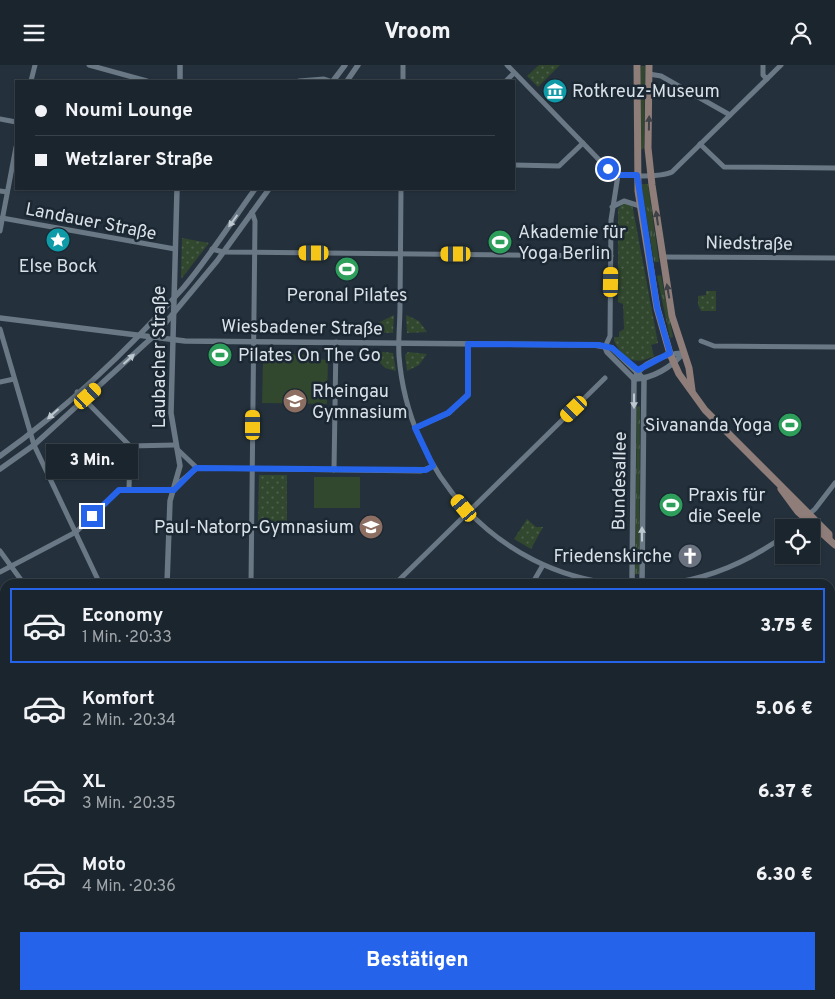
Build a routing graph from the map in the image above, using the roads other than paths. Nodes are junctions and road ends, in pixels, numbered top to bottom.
1 (36, 65) edge
2 (89, 65) edge
3 (180, 65) edge
4 (345, 65) edge
5 (358, 65) edge
6 (403, 65) edge
7 (507, 65) edge
8 (637, 65) edge
9 (650, 65) edge
10 (763, 65) edge
11 (781, 65) edge
12 (514, 73) junction
13 (649, 74) junction
14 (766, 79) junction
15 (31, 80) edge
16 (143, 80) edge
17 (180, 80) edge
18 (312, 80) edge
19 (328, 80) edge
20 (333, 80) edge
21 (348, 80) edge
22 (402, 80) edge
23 (507, 80) edge
24 (730, 115) junction
25 (0, 119) edge
26 (15, 122) edge
27 (583, 143) junction
28 (700, 144) junction
29 (648, 152) junction
30 (15, 153) edge
31 (636, 153) junction
32 (515, 165) edge
33 (835, 168) edge
34 (651, 174) junction
35 (618, 175) junction
36 (637, 175) junction
37 (177, 190) edge
38 (254, 190) edge
39 (268, 190) edge
40 (401, 190) edge
41 (0, 191) edge
42 (8, 193) junction
43 (640, 206) junction
44 (612, 207) junction
45 (252, 212) junction
46 (2, 218) junction
47 (0, 231) edge
48 (175, 249) junction
49 (212, 249) junction
50 (223, 252) junction
51 (254, 252) junction
52 (401, 254) junction
53 (611, 256) junction
54 (662, 257) junction
55 (835, 258) edge
56 (174, 297) junction
57 (174, 313) junction
58 (0, 318) edge
59 (0, 329) edge
60 (138, 336) junction
61 (152, 337) junction
62 (174, 340) junction
63 (254, 341) junction
64 (701, 341) dead end
65 (336, 342) junction
66 (400, 343) junction
67 (468, 344) junction
68 (605, 347) junction
69 (835, 347) edge
70 (670, 353) junction
71 (683, 353) junction
72 (674, 363) junction
73 (638, 370) junction
74 (605, 378) dead end
75 (14, 379) junction
76 (634, 379) junction
77 (644, 379) junction
78 (0, 382) edge
79 (692, 391) junction
80 (77, 392) junction
81 (85, 399) junction
82 (415, 428) junction
83 (31, 434) junction
84 (34, 445) junction
85 (130, 446) junction
86 (176, 447) junction
87 (0, 456) edge
88 (433, 466) junction
89 (196, 468) junction
90 (0, 469) edge
91 (252, 469) junction
92 (334, 469) junction
93 (835, 483) edge
94 (174, 488) junction
95 (129, 490) junction
96 (468, 513) junction
97 (810, 514) junction
98 (804, 519) edge
99 (76, 532) junction
100 (775, 542) edge
101 (835, 545) edge
102 (0, 551) edge
103 (543, 565) junction
104 (11, 566) junction
105 (0, 573) edge
106 (20, 579) edge
107 (98, 579) edge
108 (167, 579) edge
109 (251, 579) edge
110 (400, 579) edge
111 (535, 579) edge
112 (588, 579) edge
113 (632, 579) edge
114 (642, 579) edge
115 (691, 579) edge

1 - 15 street
2 - 16 street
3 - 17 street
4 - 20 street
5 - 21 street
6 - 22 street
7 - 12 street
8 - 31 main road
9 - 13 main road
10 - 14 street
11 - 14 street
12 - 23 street
12 - 27 street
13 - 24 street
29 -> 13 main road
14 - 24 street
18 - 19 street
24 - 28 street
25 - 26 street
27 - 32 street
27 - 35 street
28 - 33 street
28 - 34 street
29 - 31 main road
29 - 34 main road
30 - 42 street
31 - 36 main road
34 - 36 street
54 -> 34 main road
35 - 36 street
35 - 44 street
36 - 43 main road
37 - 48 street, Laubacher Straße
38 -> 49 street
39 - 45 street
40 - 52 street
41 - 42 street
42 - 46 street
43 - 44 street
43 - 70 main road
44 - 53 street
45 - 50 street
45 - 51 street
46 - 47 street
46 - 48 street, Landauer Straße
48 - 56 street, Laubacher Straße
49 - 50 street
49 - 56 street
50 - 51 street
50 - 57 street
51 - 52 street
51 - 63 street
52 - 53 street
52 - 66 street
53 - 68 street
54 - 55 street, Niedstraße
71 -> 54 main road
56 - 57 street, Laubacher Straße
56 - 60 street
57 - 61 street
57 - 62 street, Laubacher Straße
58 - 60 street, Wiesbadener Straße
59 - 75 street
60 - 61 street, Wiesbadener Straße
60 - 80 street
61 - 62 street, Wiesbadener Straße
81 -> 61 street
62 - 63 street, Wiesbadener Straße
62 - 86 street, Laubacher Straße
63 - 65 street, Wiesbadener Straße
63 - 91 street
64 - 69 street
65 - 66 street, Wiesbadener Straße
65 - 92 street
66 - 67 street, Wiesbadener Straße
66 - 82 street
67 - 68 street, Wiesbadener Straße
67 - 82 street
68 - 73 street
68 - 76 street
70 - 71 street
70 - 72 main road
70 - 73 street
71 - 72 street
71 - 79 main road
72 - 77 street
72 - 79 main road
73 - 76 street
73 - 77 street
74 - 96 street
75 - 78 street
75 - 83 street
76 - 77 street
76 -> 113 street, Bundesallee
114 -> 77 street, Bundesallee
79 - 97 main road
80 - 81 street
80 -> 83 street
81 - 84 street
81 - 85 street
82 - 88 street
83 - 84 street
83 - 87 street
84 - 90 street
84 - 99 street
85 - 86 street
85 - 95 street
86 - 89 street
86 - 94 street, Laubacher Straße
88 - 92 street
88 - 96 street
89 - 91 street
89 - 94 street
91 - 92 street
91 - 109 street
93 - 97 street
94 - 95 street
94 - 108 street, Laubacher Straße
95 - 99 street
96 - 103 street
96 - 110 street
97 - 98 street
97 - 101 main road
99 - 104 street
99 - 107 street
100 - 115 street
102 - 104 street
103 - 111 street
103 - 112 street
104 - 105 street
104 - 106 street

